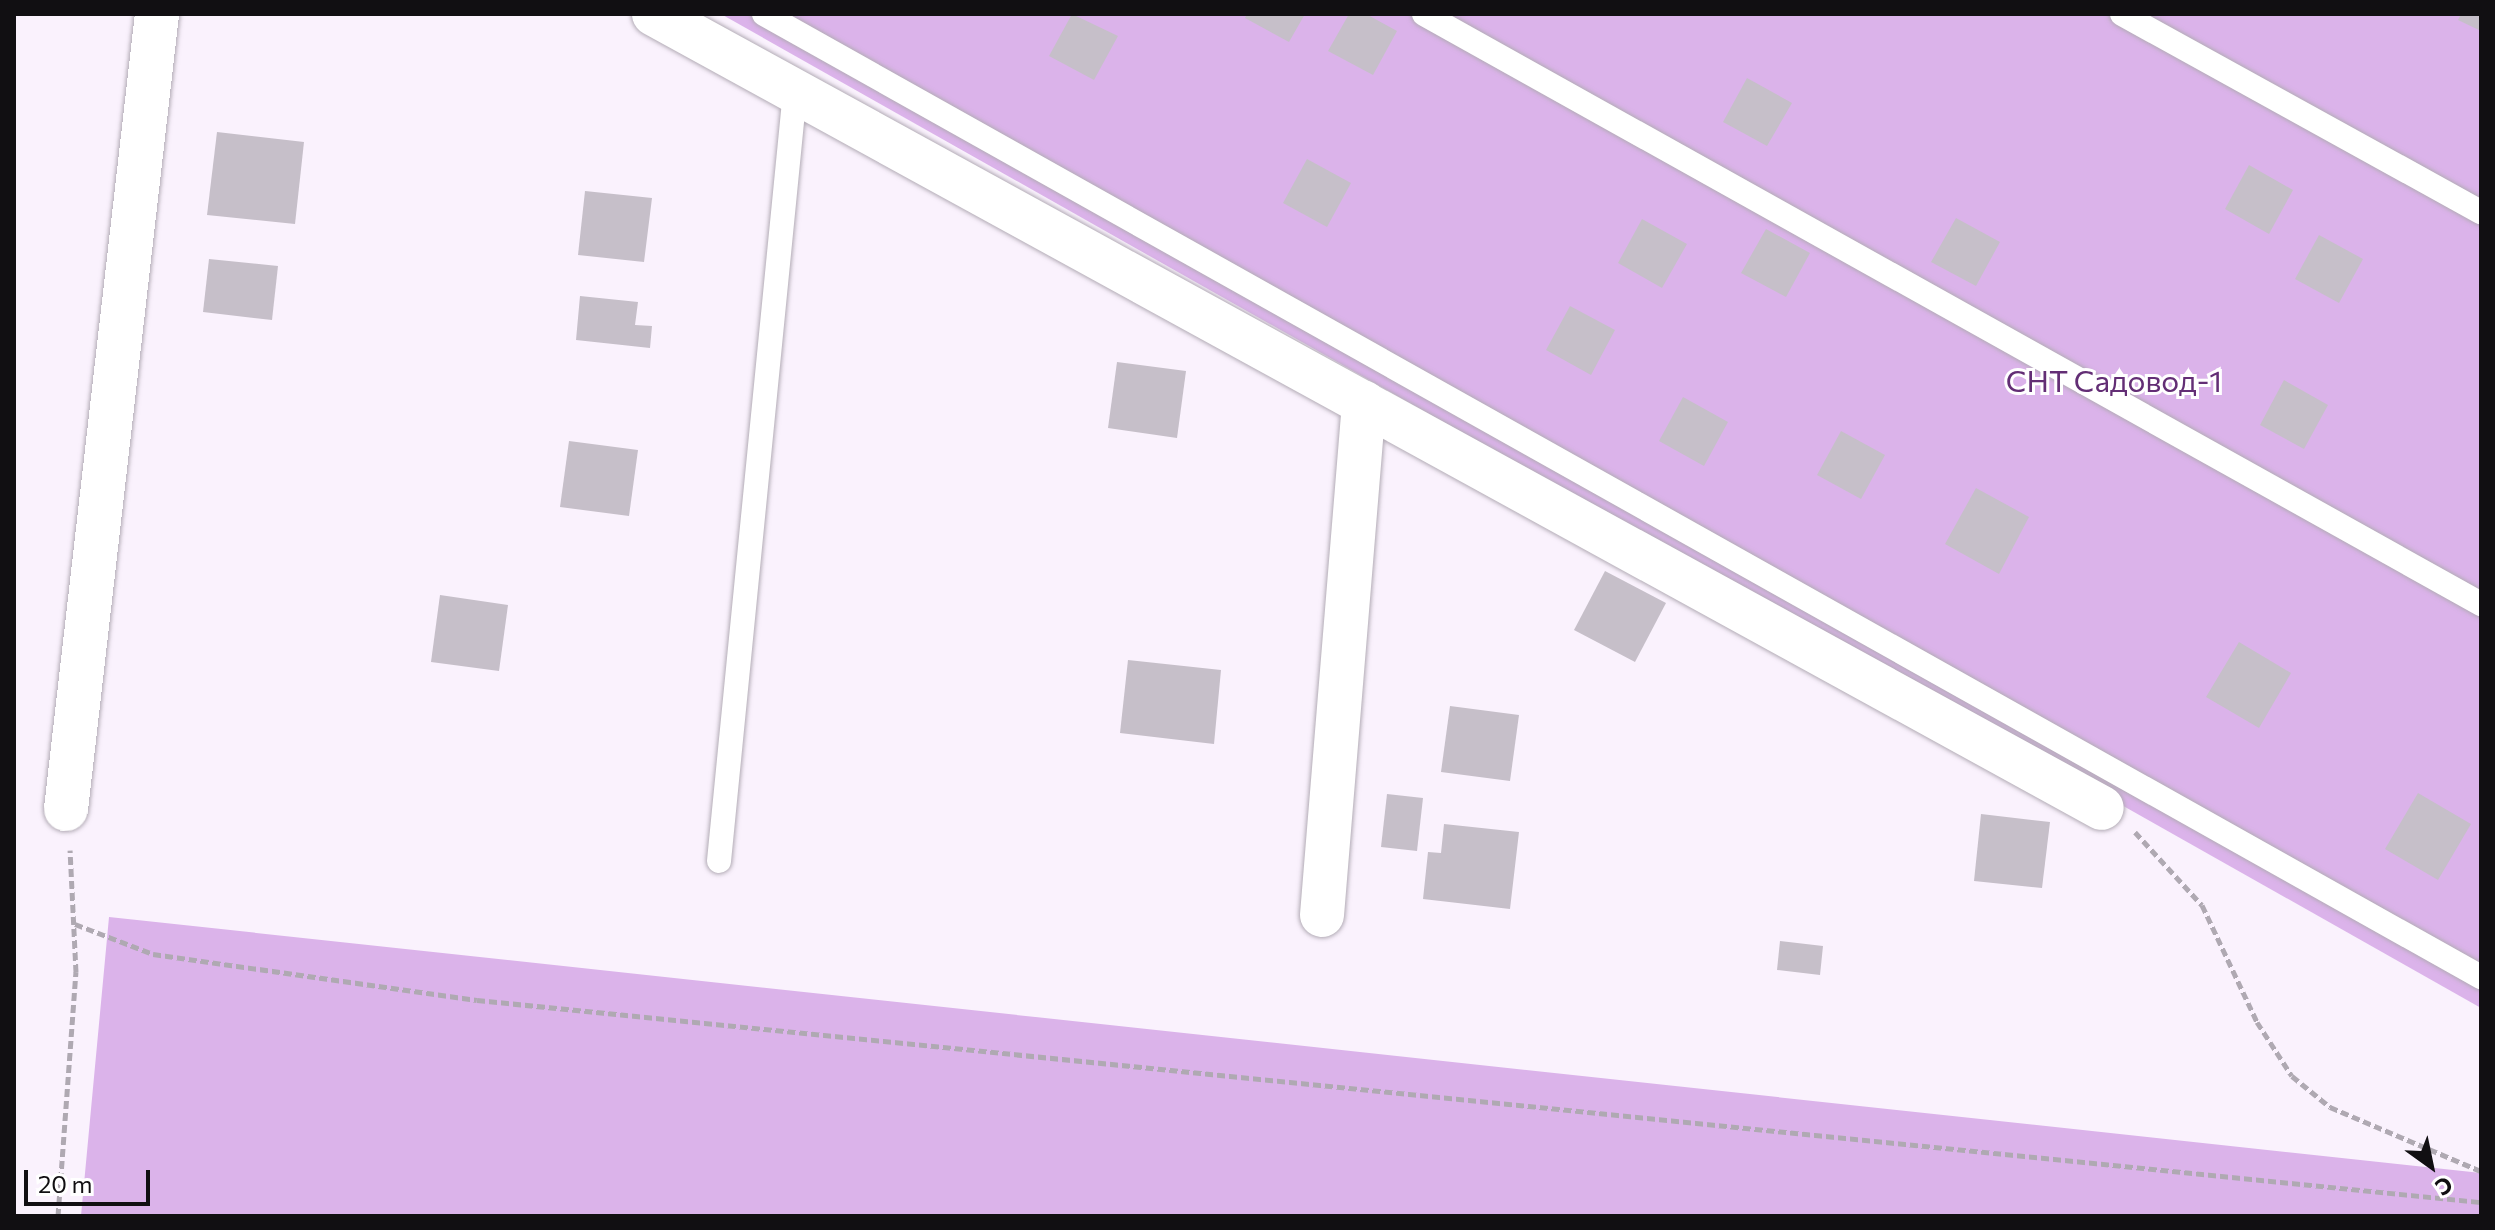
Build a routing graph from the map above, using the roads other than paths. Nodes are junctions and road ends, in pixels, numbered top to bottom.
1 (157, 14) edge
2 (654, 14) edge
3 (764, 14) edge
4 (1424, 14) edge
5 (2122, 14) edge
6 (795, 91) junction
7 (2481, 212) edge
8 (1364, 403) junction
9 (2481, 604) edge
10 (2102, 808) road end
11 (66, 809) road end
12 (719, 861) dead end
13 (1322, 915) dead end
14 (2481, 977) edge

1 - 11 street
2 - 6 street
3 - 14 lane
4 - 9 lane
5 - 7 lane
6 - 8 street
6 - 12 lane
8 - 10 street
8 - 13 street

